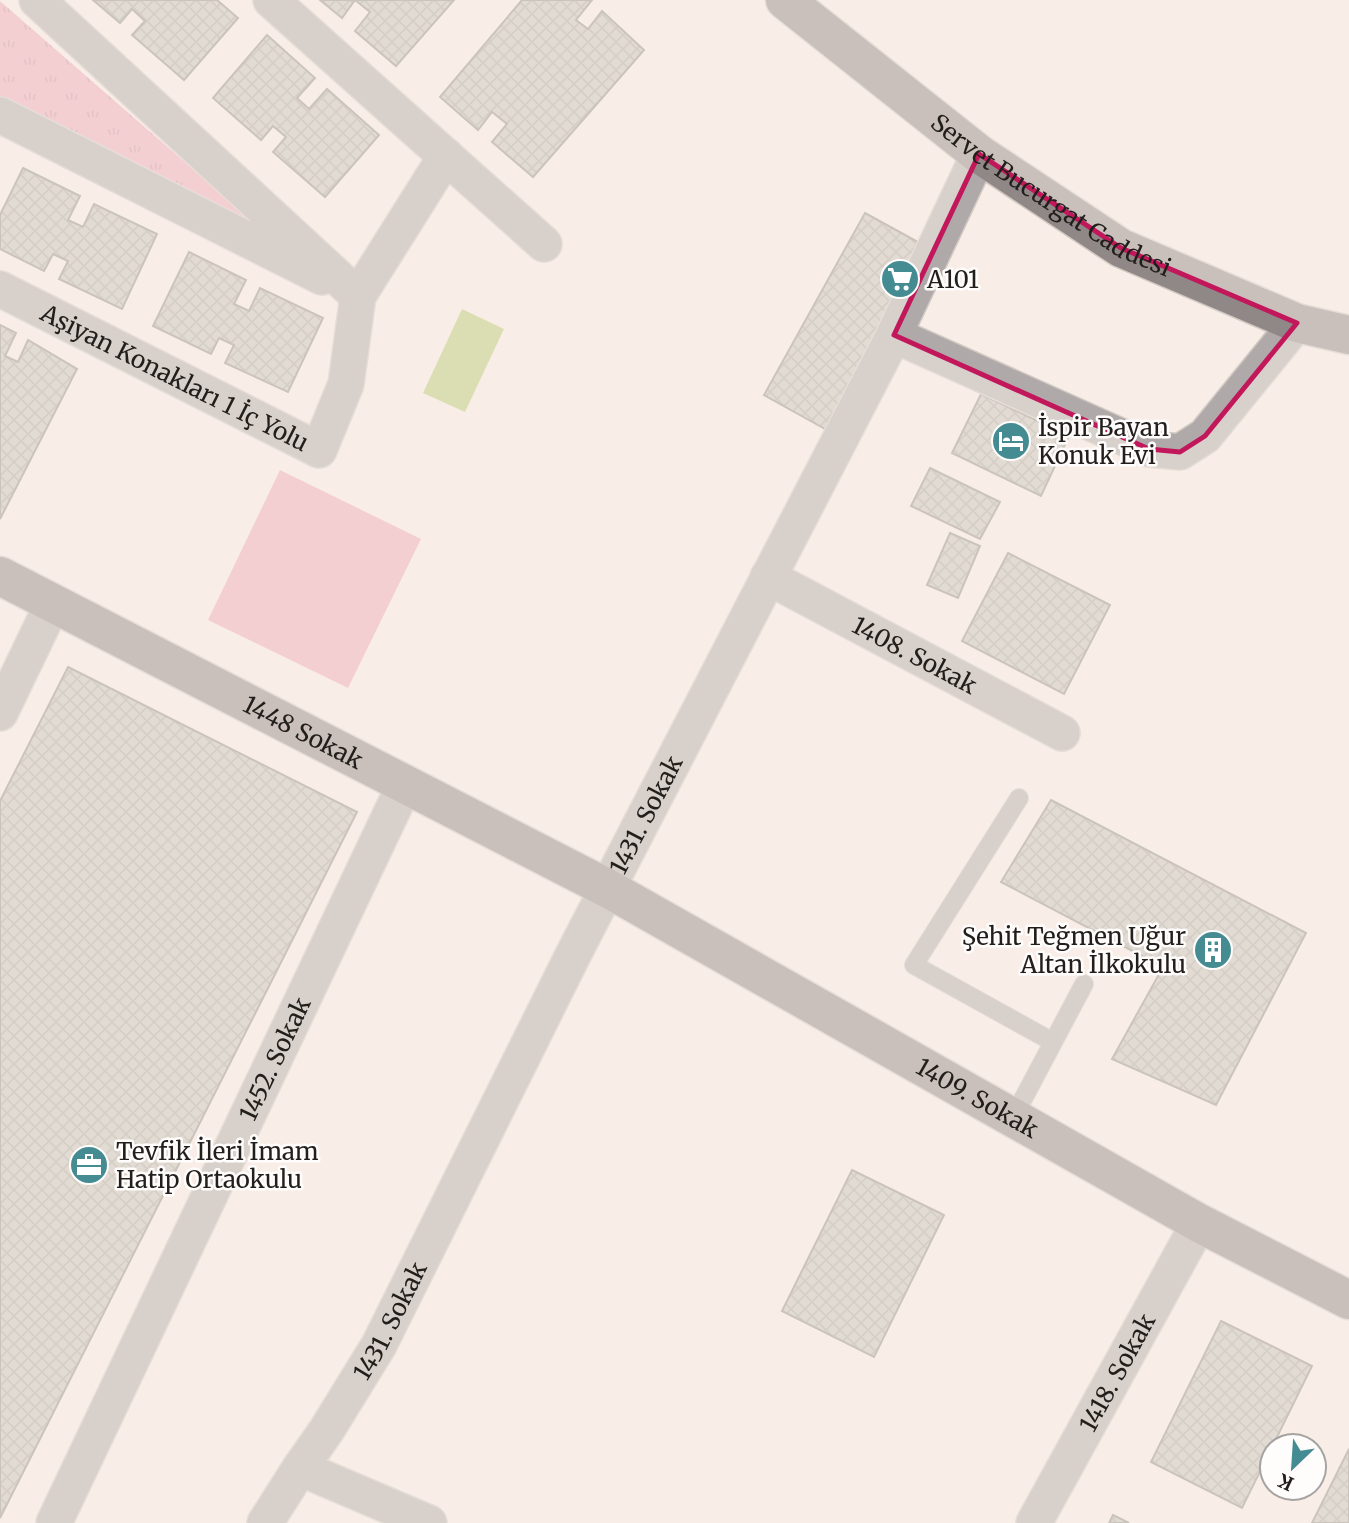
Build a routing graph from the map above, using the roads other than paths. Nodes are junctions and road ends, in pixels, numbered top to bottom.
1 (37, 0) edge
2 (271, 0) edge
3 (785, 0) edge
4 (0, 116) edge
5 (979, 154) junction
6 (446, 156) junction
7 (544, 244) dead end
8 (0, 289) edge
9 (358, 296) junction
10 (1297, 323) junction
11 (894, 335) junction
12 (1349, 335) edge
13 (0, 576) edge
14 (768, 578) junction
15 (53, 603) junction
16 (0, 713) edge
17 (1062, 733) dead end
18 (405, 784) junction
19 (1019, 797) dead end
20 (607, 888) junction
21 (1084, 984) dead end
22 (1053, 1042) junction
23 (1013, 1118) junction
24 (1199, 1223) junction
25 (1349, 1300) edge
26 (300, 1468) junction
27 (54, 1523) edge
28 (265, 1523) edge
29 (429, 1523) edge
30 (1034, 1523) edge

1 - 9 street
2 - 6 street
3 - 5 street, Servet Bucurgat Caddesi
4 - 9 street
5 - 10 street, Servet Bucurgat Caddesi
5 - 11 street, 1431. Sokak
6 - 7 street
6 - 9 street, Aşiyan Konakları 1 İç Yolu
8 - 9 street, Aşiyan Konakları 1 İç Yolu
10 - 11 street
10 - 12 street, Servet Bucurgat Caddesi
11 - 14 street, 1431. Sokak
13 - 15 street, 1448 Sokak
14 - 17 street, 1408. Sokak
14 - 20 street, 1431. Sokak
15 - 16 street
15 - 18 street, 1448 Sokak
18 - 20 street, 1448 Sokak
18 - 27 street, 1452. Sokak
19 - 22 lane
20 - 23 street, 1409. Sokak
20 - 26 street, 1431. Sokak
21 - 22 lane
22 - 23 lane
23 - 24 street, 1409. Sokak
24 - 25 street, 1409. Sokak
24 - 30 street, 1418. Sokak
26 - 28 street, 1431. Sokak
26 - 29 street

